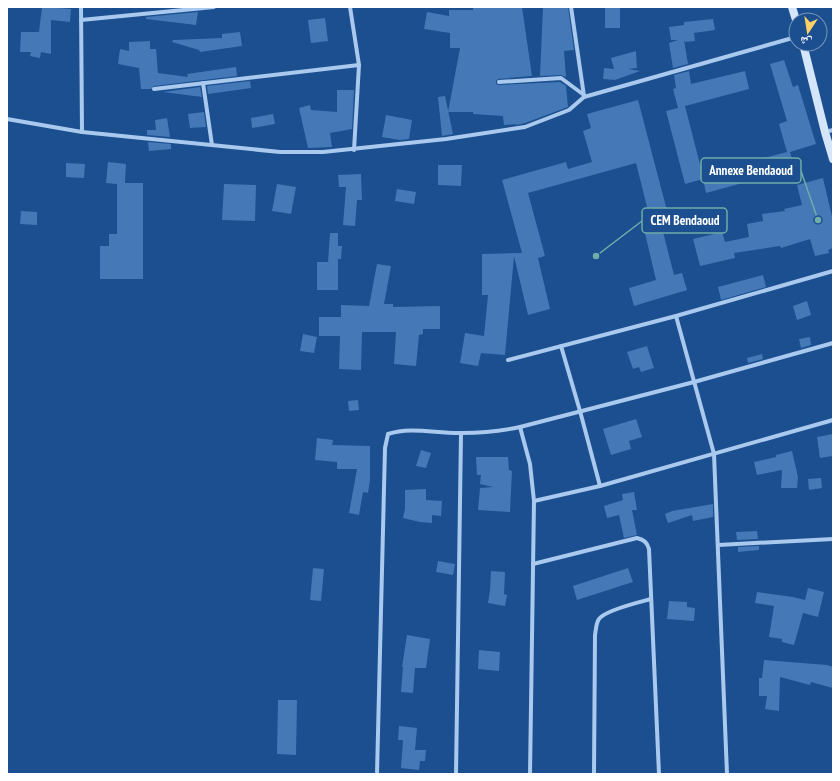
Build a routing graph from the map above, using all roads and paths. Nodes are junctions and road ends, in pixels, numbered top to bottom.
1 (81, 7) edge
2 (158, 7) edge
3 (214, 7) edge
4 (350, 7) edge
5 (571, 7) edge
6 (158, 12) junction
7 (81, 20) junction
8 (788, 39) edge
9 (805, 52) edge
10 (358, 65) junction
11 (499, 82) dead end
12 (204, 83) junction
13 (154, 88) dead end
14 (584, 96) junction
15 (7, 119) edge
16 (829, 131) edge
17 (82, 132) junction
18 (212, 145) junction
19 (354, 150) junction
20 (833, 159) edge
21 (833, 271) edge
22 (676, 316) junction
23 (833, 343) edge
24 (562, 346) junction
25 (508, 360) dead end
26 (694, 382) junction
27 (580, 411) junction
28 (833, 420) edge
29 (520, 427) junction
30 (461, 434) junction
31 (714, 454) junction
32 (600, 486) junction
33 (534, 501) junction
34 (833, 539) edge
35 (718, 545) junction
36 (533, 564) junction
37 (651, 599) junction
38 (377, 774) edge
39 (456, 774) edge
40 (530, 774) edge
41 (594, 774) edge
42 (660, 774) edge
43 (727, 774) edge

1 - 7 street
2 - 6 street
3 - 6 street
4 - 10 street
5 - 14 street
6 - 7 street
7 - 17 street
8 - 14 street
9 - 16 street
10 - 12 street
10 - 19 street
11 - 14 street
12 - 13 street
12 - 18 street
14 - 19 street
15 - 17 street
16 - 20 street
17 - 18 street
18 - 19 street
21 - 22 street
22 - 24 street
22 - 26 street
23 - 26 street
24 - 25 street
24 - 27 street
26 - 27 street
26 - 31 street
27 - 29 street
27 - 32 street
28 - 31 street
29 - 30 street
29 - 33 street
30 - 38 street
30 - 39 street
31 - 32 street
31 - 35 street
32 - 33 street
33 - 36 street
34 - 35 street
35 - 43 street
36 - 37 street
36 - 40 street
37 - 41 street
37 - 42 street

